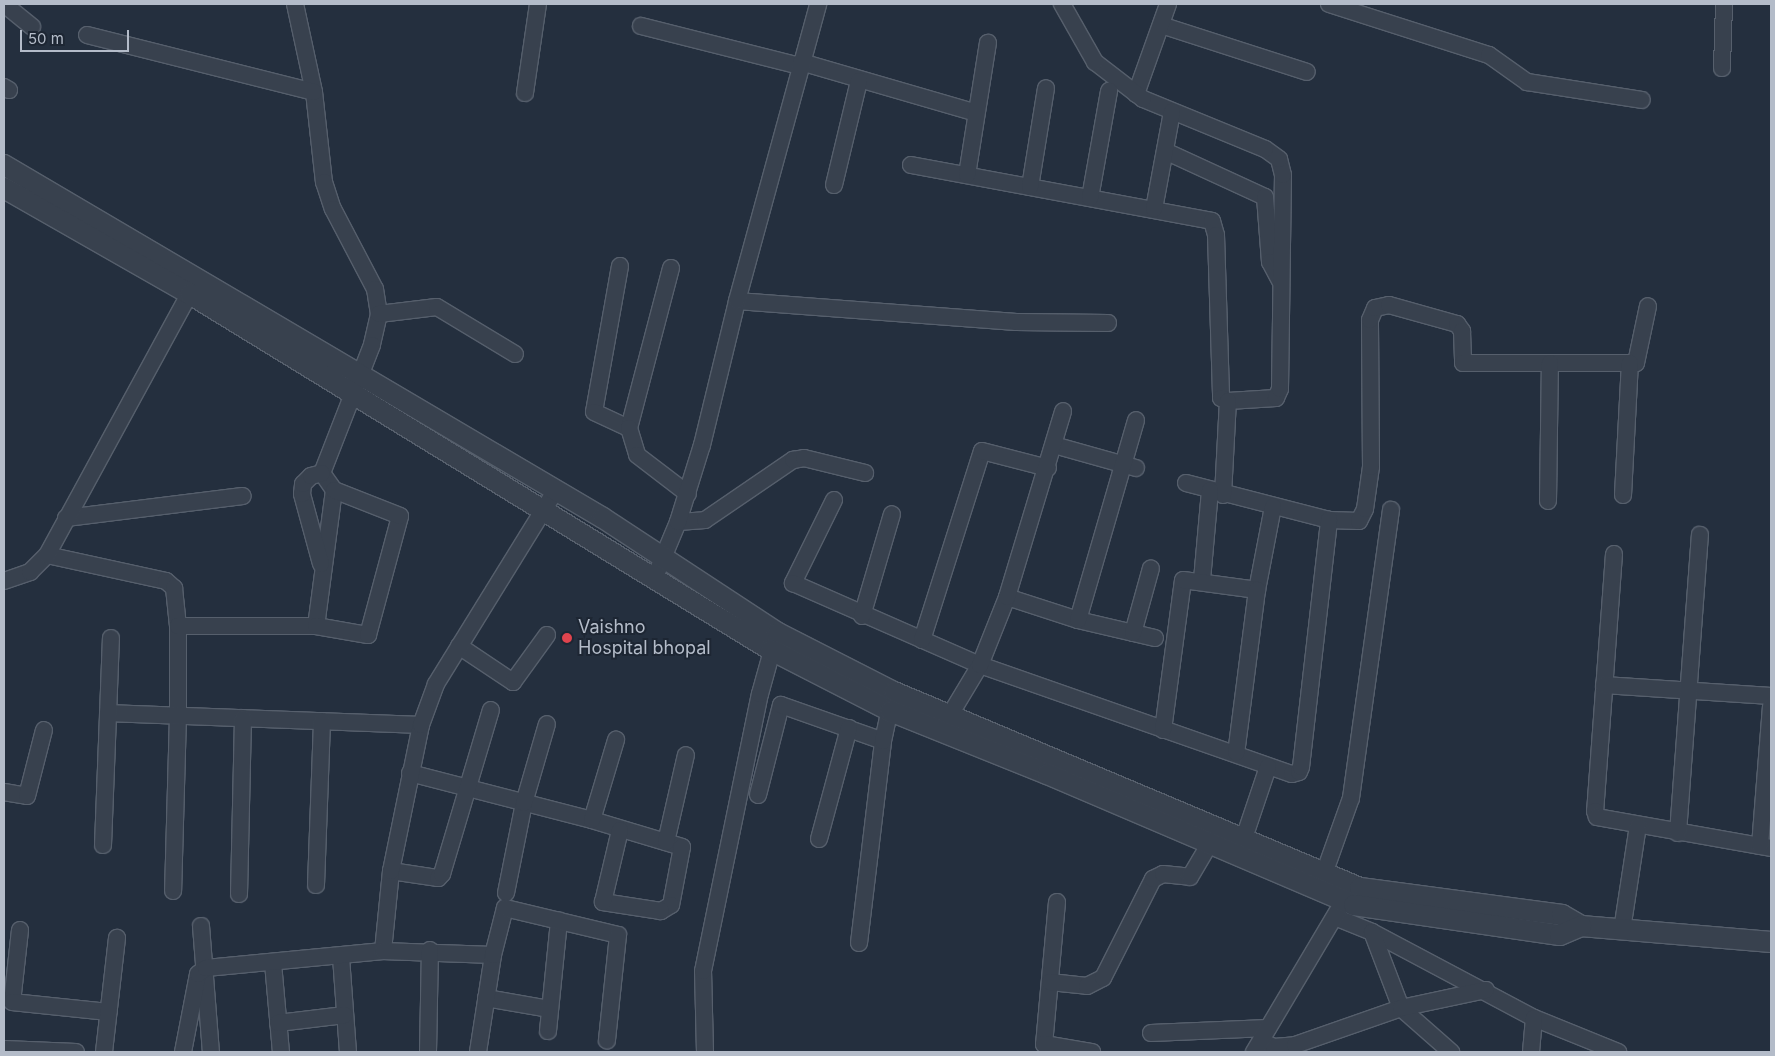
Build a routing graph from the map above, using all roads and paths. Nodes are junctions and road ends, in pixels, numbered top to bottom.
1 (4, 4) edge
2 (294, 4) edge
3 (538, 4) edge
4 (818, 4) edge
5 (1062, 4) edge
6 (1168, 4) edge
7 (1328, 4) edge
8 (1724, 4) edge
9 (1161, 25) junction
10 (641, 26) dead end
11 (32, 27) dead end
12 (87, 35) dead end
13 (988, 43) dead end
14 (801, 64) junction
15 (1722, 68) dead end
16 (1307, 72) dead end
17 (859, 81) junction
18 (1046, 88) dead end
19 (1108, 91) dead end
20 (314, 92) junction
21 (525, 93) dead end
22 (1136, 94) junction
23 (1642, 100) dead end
24 (976, 112) junction
25 (1172, 112) junction
26 (1165, 151) junction
27 (4, 164) edge
28 (911, 165) dead end
29 (967, 176) junction
30 (834, 185) dead end
31 (1030, 187) junction
32 (4, 188) edge
33 (1090, 198) junction
34 (1154, 209) junction
35 (620, 266) dead end
36 (671, 268) dead end
37 (1282, 283) junction
38 (194, 286) junction
39 (736, 301) junction
40 (1648, 306) dead end
41 (379, 314) junction
42 (1108, 323) dead end
43 (514, 354) dead end
44 (1550, 363) junction
45 (1630, 363) junction
46 (360, 374) junction
47 (353, 394) junction
48 (1228, 401) junction
49 (1063, 411) dead end
50 (1136, 420) dead end
51 (630, 428) junction
52 (1054, 445) junction
53 (1129, 467) junction
54 (1048, 468) junction
55 (322, 473) junction
56 (865, 473) dead end
57 (1186, 483) dead end
58 (334, 490) junction
59 (556, 490) junction
60 (1216, 493) junction
61 (688, 494) junction
62 (1623, 494) dead end
63 (243, 496) dead end
64 (834, 500) dead end
65 (1548, 501) dead end
66 (1273, 507) junction
67 (545, 509) junction
68 (1391, 510) dead end
69 (892, 514) dead end
70 (66, 518) junction
71 (1329, 520) junction
72 (678, 522) junction
73 (1700, 535) dead end
74 (1614, 554) dead end
75 (47, 555) junction
76 (664, 556) junction
77 (1151, 568) dead end
78 (323, 572) junction
79 (655, 576) junction
80 (4, 580) edge
81 (1202, 580) junction
82 (1257, 590) junction
83 (1007, 597) junction
84 (862, 616) junction
85 (1078, 620) junction
86 (178, 626) junction
87 (316, 626) junction
88 (1133, 633) junction
89 (547, 635) dead end
90 (111, 638) dead end
91 (1156, 638) dead end
92 (922, 640) junction
93 (775, 641) junction
94 (459, 646) junction
95 (980, 665) junction
96 (1604, 685) junction
97 (1690, 691) junction
98 (1771, 696) edge
99 (892, 702) junction
100 (1771, 706) edge
101 (491, 710) dead end
102 (108, 713) junction
103 (178, 715) junction
104 (243, 718) junction
105 (322, 721) junction
106 (945, 723) junction
107 (546, 724) dead end
108 (421, 725) junction
109 (849, 728) junction
110 (44, 730) dead end
111 (1163, 730) junction
112 (616, 740) dead end
113 (883, 741) junction
114 (1236, 753) junction
115 (686, 755) dead end
116 (1268, 767) junction
117 (410, 772) junction
118 (466, 787) junction
119 (4, 792) edge
120 (758, 795) dead end
121 (524, 803) junction
122 (592, 820) junction
123 (1638, 826) junction
124 (620, 830) junction
125 (1678, 833) junction
126 (1215, 836) junction
127 (819, 839) dead end
128 (666, 842) junction
129 (103, 845) dead end
130 (1765, 847) edge
131 (1241, 848) junction
132 (391, 871) junction
133 (1321, 883) junction
134 (316, 886) dead end
135 (173, 891) dead end
136 (506, 893) dead end
137 (239, 894) dead end
138 (1342, 900) junction
139 (1057, 902) dead end
140 (559, 921) junction
141 (201, 926) dead end
142 (20, 930) dead end
143 (1622, 930) junction
144 (1372, 932) junction
145 (117, 938) dead end
146 (1771, 942) edge
147 (859, 943) dead end
148 (430, 950) junction
149 (383, 951) junction
150 (493, 955) junction
151 (341, 957) junction
152 (273, 963) junction
153 (206, 968) junction
154 (1050, 982) junction
155 (1486, 990) junction
156 (486, 998) junction
157 (1401, 1008) junction
158 (550, 1009) junction
159 (108, 1012) junction
160 (345, 1015) junction
161 (1534, 1018) junction
162 (278, 1023) junction
163 (548, 1031) dead end
164 (1150, 1033) dead end
165 (607, 1040) dead end
166 (1261, 1040) edge
167 (4, 1049) edge
168 (32, 1051) edge
169 (76, 1052) edge
170 (104, 1052) edge
171 (183, 1052) edge
172 (211, 1052) edge
173 (281, 1052) edge
174 (348, 1052) edge
175 (428, 1052) edge
176 (478, 1052) edge
177 (705, 1052) edge
178 (1092, 1052) edge
179 (1451, 1052) edge
180 (1531, 1052) edge
181 (1618, 1052) edge

1 - 11 street
2 - 20 street
3 - 21 street
4 - 14 street
5 - 22 street
6 - 9 street
7 - 23 street
8 - 15 street
9 - 16 street
9 - 22 street
10 - 14 street
12 - 20 street
13 - 24 street
14 - 17 street
14 - 39 street
17 - 24 street
17 - 30 street
18 - 31 street
19 - 33 street
20 - 41 street
22 - 25 street
24 - 29 street
25 - 26 street
25 - 37 street
26 - 34 street
26 - 37 street
27 - 38 street
28 - 29 street
29 - 31 street
31 - 33 street
32 - 38 street
33 - 34 street
34 - 48 street
35 - 51 street
36 - 51 street
37 - 48 street
38 - 46 street
38 - 47 street
38 - 70 street
39 - 42 street
39 - 61 street
40 - 45 street
41 - 43 street
41 - 46 street
44 - 45 street
44 - 65 street
44 - 71 street
45 - 62 street
46 - 47 street
46 - 59 street
47 - 55 street
47 - 67 street
48 - 60 street
49 - 52 street
50 - 53 street
51 - 61 street
52 - 53 street
52 - 54 street
53 - 85 street
54 - 83 street
54 - 92 street
55 - 58 street
55 - 78 street
56 - 72 street
57 - 60 street
58 - 78 street
58 - 87 street
59 - 67 street
59 - 76 street
60 - 66 street
60 - 81 street
61 - 72 street
63 - 70 street
64 - 84 street
66 - 71 street
66 - 82 street
67 - 79 street
67 - 94 street
68 - 133 street
69 - 84 street
70 - 75 street
71 - 116 street
72 - 76 street
73 - 97 street
74 - 96 street
75 - 80 street
75 - 86 street
76 - 79 street
76 - 93 street
77 - 88 street
78 - 87 street
79 - 93 street
81 - 82 street
81 - 111 street
82 - 114 street
83 - 85 street
83 - 95 street
84 - 92 street
85 - 88 street
86 - 87 street
86 - 103 street
88 - 91 street
89 - 94 street
90 - 102 street
92 - 95 street
93 - 99 street
93 - 177 street
94 - 108 street
95 - 106 street
95 - 111 street
96 - 97 street
96 - 123 street
97 - 98 street
97 - 125 street
99 - 106 street
99 - 113 street
100 - 130 street
101 - 118 street
102 - 103 street
102 - 129 street
103 - 104 street
103 - 135 street
104 - 105 street
104 - 137 street
105 - 108 street
105 - 134 street
106 - 126 street
107 - 121 street
108 - 117 street
109 - 113 street
109 - 120 street
109 - 127 street
110 - 119 street
111 - 114 street
112 - 122 street
113 - 147 street
114 - 116 street
115 - 128 street
116 - 131 street
117 - 118 street
117 - 132 street
118 - 121 street
118 - 132 street
121 - 122 street
121 - 136 street
122 - 124 street
123 - 125 street
123 - 143 street
124 - 128 street
124 - 128 street
125 - 130 street
126 - 131 street
126 - 154 street
131 - 133 street
132 - 149 street
133 - 138 street
138 - 143 street
138 - 144 street
138 - 166 street
139 - 154 street
140 - 150 street
140 - 158 street
140 - 165 street
141 - 153 street
142 - 159 street
143 - 146 street
144 - 155 street
144 - 157 street
145 - 159 street
148 - 149 street
148 - 150 street
148 - 175 street
149 - 151 street
150 - 156 street
151 - 152 street
151 - 160 street
152 - 153 street
152 - 162 street
153 - 171 street
153 - 172 street
154 - 178 street
155 - 157 street
155 - 161 street
156 - 158 street
156 - 176 street
157 - 166 street
157 - 179 street
158 - 163 street
159 - 170 street
160 - 162 street
160 - 174 street
161 - 180 street
161 - 181 street
162 - 173 street
164 - 166 street
167 - 168 street
168 - 169 street

